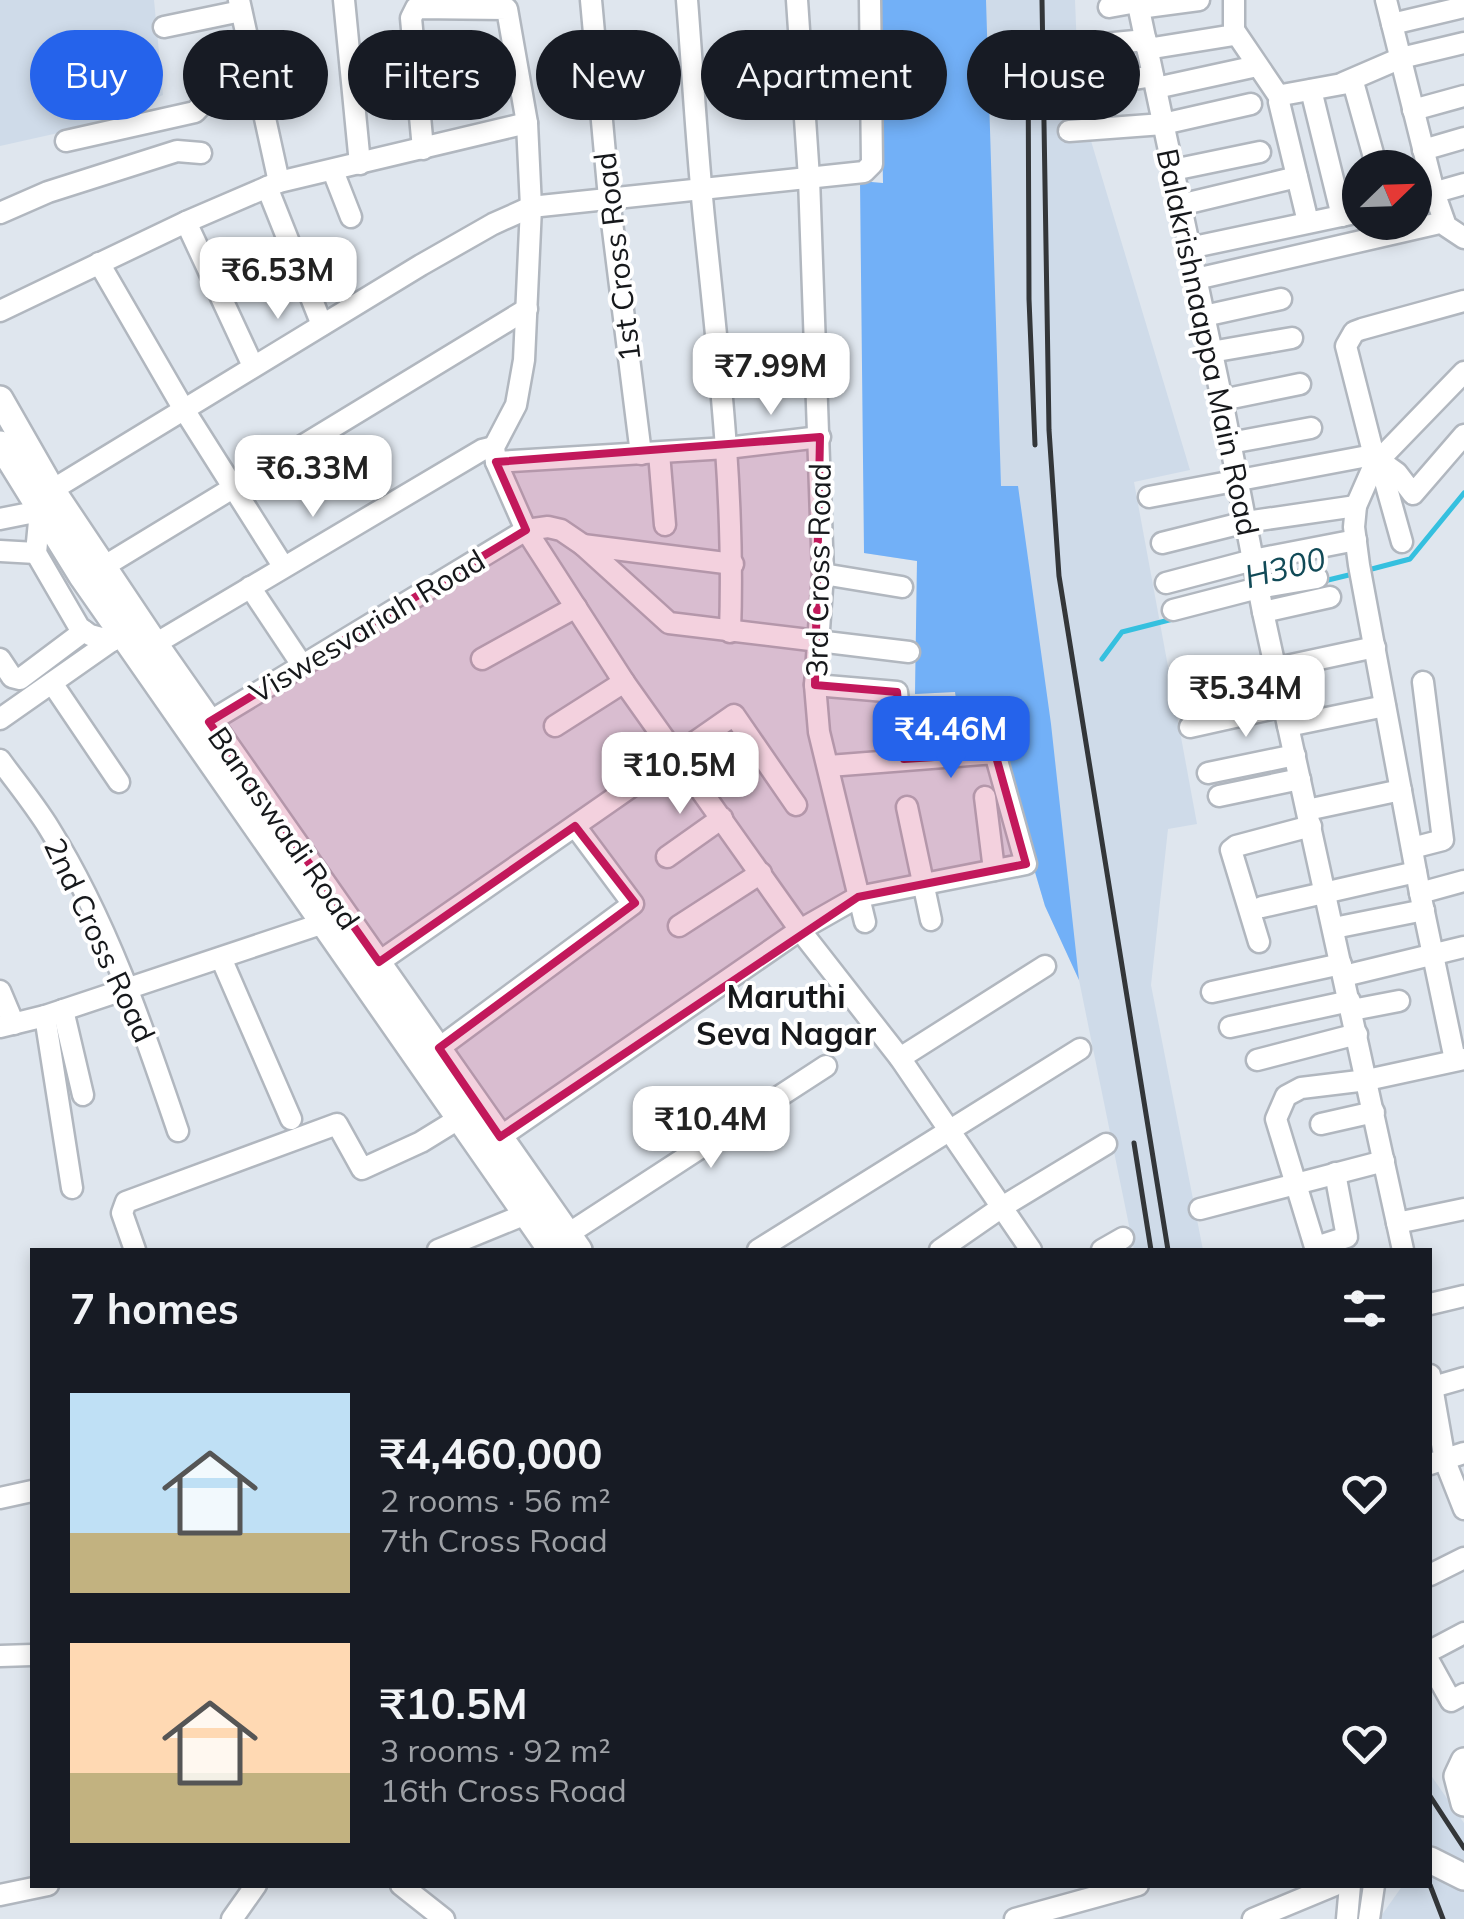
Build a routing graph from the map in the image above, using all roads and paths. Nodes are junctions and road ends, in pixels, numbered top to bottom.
1 (344, 0) edge
2 (591, 0) edge
3 (687, 0) edge
4 (797, 0) edge
5 (870, 0) edge
6 (1199, 0) edge
7 (1234, 0) edge
8 (1386, 0) edge
9 (1138, 3) edge
10 (240, 5) edge
11 (1464, 7) edge
12 (1109, 8) dead end
13 (1392, 24) junction
14 (164, 27) dead end
15 (245, 30) edge
16 (1236, 33) junction
17 (1464, 43) edge
18 (1140, 44) edge
19 (1147, 44) junction
20 (1400, 58) junction
21 (1257, 66) junction
22 (1154, 82) junction
23 (1140, 83) edge
24 (1343, 84) junction
25 (1310, 90) junction
26 (1464, 96) edge
27 (1280, 98) junction
28 (1251, 104) dead end
29 (1413, 110) junction
30 (183, 115) edge
31 (263, 120) edge
32 (526, 122) junction
33 (1163, 124) junction
34 (1069, 131) dead end
35 (1464, 138) edge
36 (66, 140) dead end
37 (423, 149) junction
38 (1372, 150) edge
39 (1423, 150) joint
40 (1260, 152) dead end
41 (201, 153) dead end
42 (360, 164) junction
43 (1173, 170) junction
44 (333, 171) junction
45 (809, 178) junction
46 (1297, 178) junction
47 (273, 184) junction
48 (1464, 184) edge
49 (1342, 187) edge
50 (701, 188) junction
51 (1432, 193) edge
52 (609, 198) junction
53 (1432, 204) edge
54 (1180, 205) junction
55 (531, 207) junction
56 (0, 214) edge
57 (1342, 216) edge
58 (351, 217) dead end
59 (186, 222) junction
60 (1308, 222) junction
61 (1456, 229) edge
62 (1190, 248) junction
63 (99, 263) junction
64 (1196, 279) junction
65 (1281, 299) dead end
66 (1464, 300) edge
67 (527, 308) junction
68 (0, 311) edge
69 (1204, 316) junction
70 (322, 325) junction
71 (1292, 338) dead end
72 (1212, 352) junction
73 (253, 366) junction
74 (1464, 372) edge
75 (1300, 384) dead end
76 (0, 400) edge
77 (1222, 400) junction
78 (184, 408) junction
79 (1312, 428) dead end
80 (1464, 435) edge
81 (820, 438) junction
82 (1230, 443) junction
83 (0, 444) edge
84 (728, 448) junction
85 (650, 454) junction
86 (495, 455) junction
87 (1375, 460) junction
88 (1237, 479) junction
89 (234, 488) junction
90 (1150, 498) dead end
91 (46, 500) junction
92 (1356, 506) junction
93 (0, 520) edge
94 (1246, 522) junction
95 (665, 526) dead end
96 (526, 530) junction
97 (1356, 540) junction
98 (1402, 542) dead end
99 (1162, 543) dead end
100 (583, 545) junction
101 (0, 552) edge
102 (36, 553) junction
103 (1253, 560) junction
104 (732, 564) junction
105 (283, 566) junction
106 (103, 567) junction
107 (823, 574) junction
108 (1316, 578) dead end
109 (1166, 583) dead end
110 (902, 586) dead end
111 (250, 587) junction
112 (1330, 597) dead end
113 (1260, 599) junction
114 (576, 607) junction
115 (1173, 610) dead end
116 (84, 631) junction
117 (730, 632) junction
118 (117, 637) junction
119 (819, 642) junction
120 (155, 644) junction
121 (1374, 647) junction
122 (910, 652) dead end
123 (482, 658) dead end
124 (0, 660) edge
125 (302, 666) junction
126 (1276, 669) junction
127 (52, 682) junction
128 (624, 682) junction
129 (1423, 682) dead end
130 (815, 685) junction
131 (1189, 686) dead end
132 (1385, 706) junction
133 (1286, 716) junction
134 (0, 719) edge
135 (209, 722) junction
136 (555, 726) dead end
137 (1190, 728) dead end
138 (678, 755) junction
139 (1295, 755) junction
140 (904, 759) junction
141 (0, 760) edge
142 (828, 766) junction
143 (1208, 774) dead end
144 (1300, 779) junction
145 (118, 782) dead end
146 (1401, 790) junction
147 (1220, 796) dead end
148 (985, 797) dead end
149 (796, 805) dead end
150 (907, 808) dead end
151 (722, 818) junction
152 (1309, 818) junction
153 (574, 826) junction
154 (1412, 848) junction
155 (666, 857) dead end
156 (994, 870) junction
157 (1416, 872) junction
158 (761, 874) junction
159 (1464, 881) edge
160 (922, 883) junction
161 (1326, 892) junction
162 (858, 897) junction
163 (1422, 902) junction
164 (1262, 907) dead end
165 (335, 920) junction
166 (931, 920) dead end
167 (866, 922) dead end
168 (679, 926) dead end
169 (1334, 928) junction
170 (800, 930) junction
171 (1259, 942) dead end
172 (1464, 947) edge
173 (1432, 953) junction
174 (221, 958) junction
175 (379, 962) junction
176 (1044, 966) dead end
177 (1343, 970) junction
178 (127, 987) junction
179 (0, 991) edge
180 (1212, 992) dead end
181 (1398, 1001) dead end
182 (1351, 1006) junction
183 (54, 1013) junction
184 (7, 1026) edge
185 (1230, 1028) dead end
186 (1357, 1034) junction
187 (439, 1048) junction
188 (1080, 1049) dead end
189 (900, 1058) junction
190 (1460, 1059) edge
191 (1257, 1060) dead end
192 (826, 1066) dead end
193 (1367, 1080) junction
194 (84, 1095) dead end
195 (1374, 1112) junction
196 (460, 1118) junction
197 (291, 1119) dead end
198 (1321, 1124) dead end
199 (951, 1130) junction
200 (178, 1131) dead end
201 (500, 1137) junction
202 (1106, 1144) dead end
203 (1384, 1161) junction
204 (1335, 1173) junction
205 (1297, 1182) junction
206 (72, 1188) dead end
207 (1002, 1207) junction
208 (1200, 1209) dead end
209 (1464, 1210) edge
210 (526, 1214) junction
211 (1397, 1222) junction
212 (1123, 1238) dead end
213 (566, 1245) edge
214 (133, 1248) edge
215 (443, 1248) edge
216 (761, 1248) edge
217 (943, 1248) edge
218 (1029, 1248) edge
219 (1106, 1248) edge
220 (1316, 1248) edge
221 (1403, 1248) edge
222 (1464, 1296) edge
223 (1432, 1304) edge
224 (1464, 1378) edge
225 (1432, 1380) edge
226 (1434, 1412) edge
227 (1446, 1459) edge
228 (30, 1491) edge
229 (0, 1498) edge
230 (1464, 1508) edge
231 (1464, 1558) edge
232 (1432, 1573) edge
233 (1464, 1633) edge
234 (1432, 1650) edge
235 (30, 1655) edge
236 (0, 1656) edge
237 (1432, 1667) edge
238 (1464, 1694) edge
239 (1464, 1762) edge
240 (1464, 1803) edge
241 (1432, 1861) edge
242 (1432, 1870) edge
243 (1464, 1877) edge
244 (1464, 1886) edge
245 (34, 1888) edge
246 (254, 1888) edge
247 (404, 1888) edge
248 (1127, 1888) edge
249 (1328, 1888) edge
250 (1350, 1888) edge
251 (1374, 1888) edge
252 (0, 1895) edge
253 (232, 1919) edge
254 (444, 1919) edge
255 (1015, 1919) edge
256 (1253, 1919) edge
257 (1347, 1919) edge
258 (1369, 1919) edge

1 - 42 street
2 - 52 street, 1st Cross Road
3 - 50 street
4 - 45 street, 3rd Cross Road
5 - 45 street
6 - 9 street
7 - 16 street
8 - 13 street
9 - 12 street
9 - 19 street, Balakrishnaappa Main Road
10 - 14 street
10 - 15 street
11 - 13 street
13 - 20 street
16 - 19 street
16 - 21 street
17 - 20 street
18 - 19 street
19 - 22 street, Balakrishnaappa Main Road
20 - 24 street
20 - 29 street
21 - 22 street
21 - 27 street
22 - 23 street
22 - 33 street, Balakrishnaappa Main Road
24 - 25 street
24 - 38 street
25 - 27 street
25 - 49 street
26 - 29 street
27 - 46 street
28 - 33 street
29 - 39 street
30 - 36 street
31 - 47 street
32 - 37 street
32 - 37 street
32 - 55 street
33 - 34 street
33 - 43 street, Balakrishnaappa Main Road
35 - 39 street
37 - 42 street
40 - 43 street
41 - 56 street
42 - 44 street
43 - 54 street, Balakrishnaappa Main Road
44 - 47 street
44 - 58 street
45 - 50 street
45 - 81 street, 3rd Cross Road
46 - 54 street
46 - 60 street
47 - 59 street
47 - 70 street
48 - 51 street
50 - 52 street
50 - 84 street
52 - 55 street
52 - 85 street, 1st Cross Road
53 - 61 street
54 - 62 street, Balakrishnaappa Main Road
55 - 67 street
55 - 70 street
57 - 60 street
59 - 63 street
59 - 73 street
60 - 62 street
61 - 64 street
62 - 64 street, Balakrishnaappa Main Road
63 - 68 street
63 - 78 street
64 - 69 street, Balakrishnaappa Main Road
65 - 69 street
66 - 87 street
67 - 86 street
67 - 89 street
69 - 72 street, Balakrishnaappa Main Road
70 - 73 street
71 - 72 street
72 - 77 street, Balakrishnaappa Main Road
73 - 78 street
74 - 87 street
75 - 77 street
76 - 91 main road, Banaswadi Road
77 - 82 street, Balakrishnaappa Main Road
78 - 89 street
78 - 91 street
79 - 82 street
80 - 87 street
81 - 84 street
81 - 107 street, 3rd Cross Road
82 - 88 street, Balakrishnaappa Main Road
83 - 91 main road, Banaswadi Road
84 - 85 street
84 - 104 street
85 - 86 street
85 - 95 street, 1st Cross Road
86 - 96 street
86 - 105 street
87 - 88 street
87 - 92 street
87 - 98 street
88 - 90 street
88 - 94 street, Balakrishnaappa Main Road
89 - 105 street
89 - 106 street
91 - 93 street
91 - 102 street
91 - 106 main road, Banaswadi Road
91 - 118 main road, Banaswadi Road
92 - 94 street
92 - 97 street
94 - 99 street
94 - 103 street, Balakrishnaappa Main Road
96 - 100 street
96 - 114 street
96 - 125 street, Viswesvariah Road
97 - 103 street
97 - 121 street
100 - 104 street
100 - 117 street
101 - 102 street
102 - 116 street
103 - 109 street
103 - 113 street, Balakrishnaappa Main Road
104 - 117 street
105 - 111 street
106 - 120 main road, Banaswadi Road
107 - 110 street
107 - 119 street, 3rd Cross Road
108 - 113 street
111 - 120 street
111 - 125 street
112 - 113 street
113 - 115 street
113 - 126 street, Balakrishnaappa Main Road
114 - 123 street
114 - 128 street
116 - 118 street
116 - 124 street
117 - 119 street
118 - 127 street
118 - 165 main road, Banaswadi Road
119 - 122 street
119 - 130 street, 3rd Cross Road
120 - 135 main road, Banaswadi Road
121 - 126 street
121 - 132 street
125 - 135 street, Viswesvariah Road
126 - 131 street
126 - 133 street, Balakrishnaappa Main Road
127 - 134 street
127 - 145 street
128 - 136 street
128 - 138 street
129 - 154 street
130 - 140 street
130 - 142 street, 3rd Cross Road
132 - 133 street
132 - 146 street
133 - 137 street
133 - 139 street, Balakrishnaappa Main Road
135 - 165 main road, Banaswadi Road
138 - 149 street
138 - 151 street
138 - 153 street
139 - 143 street
139 - 144 street, Balakrishnaappa Main Road
140 - 142 street
140 - 156 street
141 - 178 street, 2nd Cross Road
142 - 162 street, 3rd Cross Road
144 - 147 street
144 - 152 street, Balakrishnaappa Main Road
146 - 152 street
146 - 154 street
148 - 156 street
150 - 160 street
151 - 155 street
151 - 158 street
152 - 161 street, Balakrishnaappa Main Road
152 - 171 street
153 - 175 street
153 - 187 street
154 - 157 street
156 - 160 street
157 - 161 street
157 - 163 street
158 - 168 street
158 - 170 street
159 - 163 street
160 - 162 street
160 - 166 street
161 - 164 street
161 - 169 street, Balakrishnaappa Main Road
162 - 167 street, 3rd Cross Road
162 - 170 street
163 - 169 street
163 - 173 street
165 - 174 street
165 - 175 main road, Banaswadi Road
165 - 196 main road, Banaswadi Road
169 - 177 street, Balakrishnaappa Main Road
170 - 189 street
170 - 201 street
172 - 173 street
173 - 177 street
173 - 190 street
174 - 178 street
174 - 197 street
175 - 187 main road, Banaswadi Road
176 - 189 street
177 - 180 street
177 - 182 street, Balakrishnaappa Main Road
178 - 183 street
178 - 200 street, 2nd Cross Road
179 - 184 street
181 - 182 street
182 - 185 street
182 - 186 street, Balakrishnaappa Main Road
183 - 184 street
183 - 194 street
183 - 206 street
186 - 191 street
186 - 193 street, Balakrishnaappa Main Road
187 - 201 main road, Banaswadi Road
188 - 199 street
189 - 199 street
190 - 193 street
192 - 213 street
193 - 195 street, Balakrishnaappa Main Road
193 - 205 street
195 - 198 street
195 - 203 street, Balakrishnaappa Main Road
196 - 210 main road, Banaswadi Road
196 - 214 street
199 - 207 street
199 - 216 street
201 - 213 main road, Banaswadi Road
202 - 207 street
203 - 204 street
203 - 211 street, Balakrishnaappa Main Road
204 - 205 street
204 - 220 street
205 - 208 street
205 - 220 street
207 - 217 street
207 - 218 street
209 - 211 street
210 - 213 main road, Banaswadi Road
210 - 215 street
211 - 221 street, Balakrishnaappa Main Road
212 - 219 street
222 - 223 street
224 - 225 street
226 - 227 street
227 - 230 street
228 - 229 street
231 - 232 street
233 - 234 street
235 - 236 street
237 - 238 street
239 - 240 main road
241 - 243 main road
242 - 244 main road
245 - 252 street
246 - 253 street
247 - 254 street
248 - 255 street
249 - 256 street
250 - 257 street
251 - 258 street

